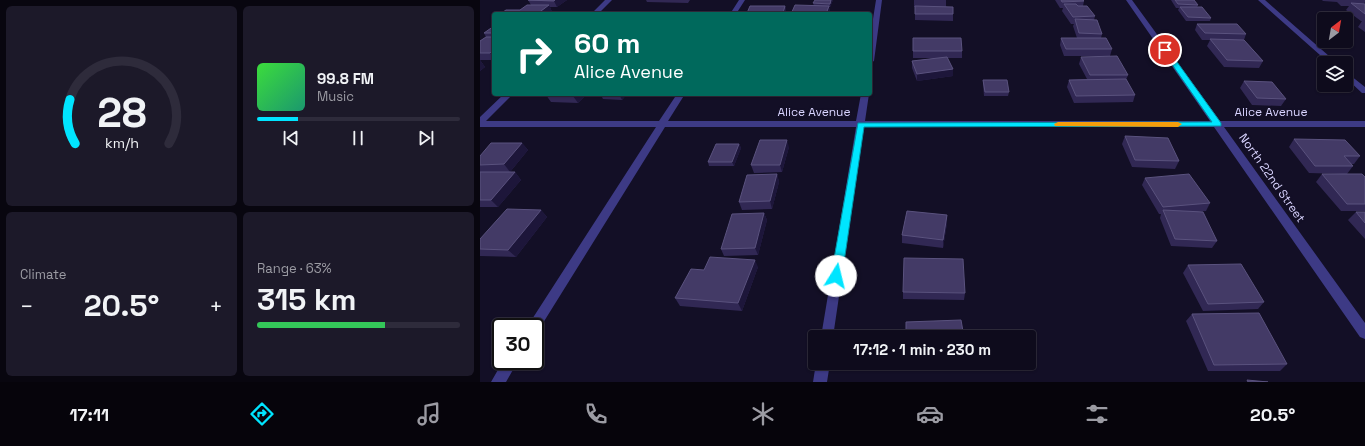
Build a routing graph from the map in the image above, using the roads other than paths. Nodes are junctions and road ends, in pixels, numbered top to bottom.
1 (609, 0) edge
2 (742, 0) edge
3 (879, 0) edge
4 (1129, 0) edge
5 (1261, 0) edge
6 (596, 12) edge
7 (734, 12) edge
8 (872, 47) edge
9 (1325, 56) edge
10 (1353, 80) edge
11 (1365, 91) edge
12 (507, 96) edge
13 (680, 96) edge
14 (865, 96) edge
15 (480, 123) edge
16 (661, 124) junction
17 (860, 124) junction
18 (1218, 124) junction
19 (1365, 124) edge
20 (539, 318) edge
21 (828, 330) edge
22 (1365, 333) edge
23 (506, 370) edge
24 (822, 370) edge
25 (498, 382) edge
26 (820, 382) edge

1 - 6 street
2 - 7 street
3 - 8 street
4 - 18 street, North 22nd Street
5 - 9 street
10 - 11 street
12 - 15 street
13 - 16 street
14 - 17 street
15 - 16 street, Alice Avenue
16 - 17 street, Alice Avenue
16 - 20 street
17 - 18 street, Alice Avenue
17 - 21 street
18 - 19 street, Alice Avenue
18 - 22 street, North 22nd Street
23 - 25 street
24 - 26 street

